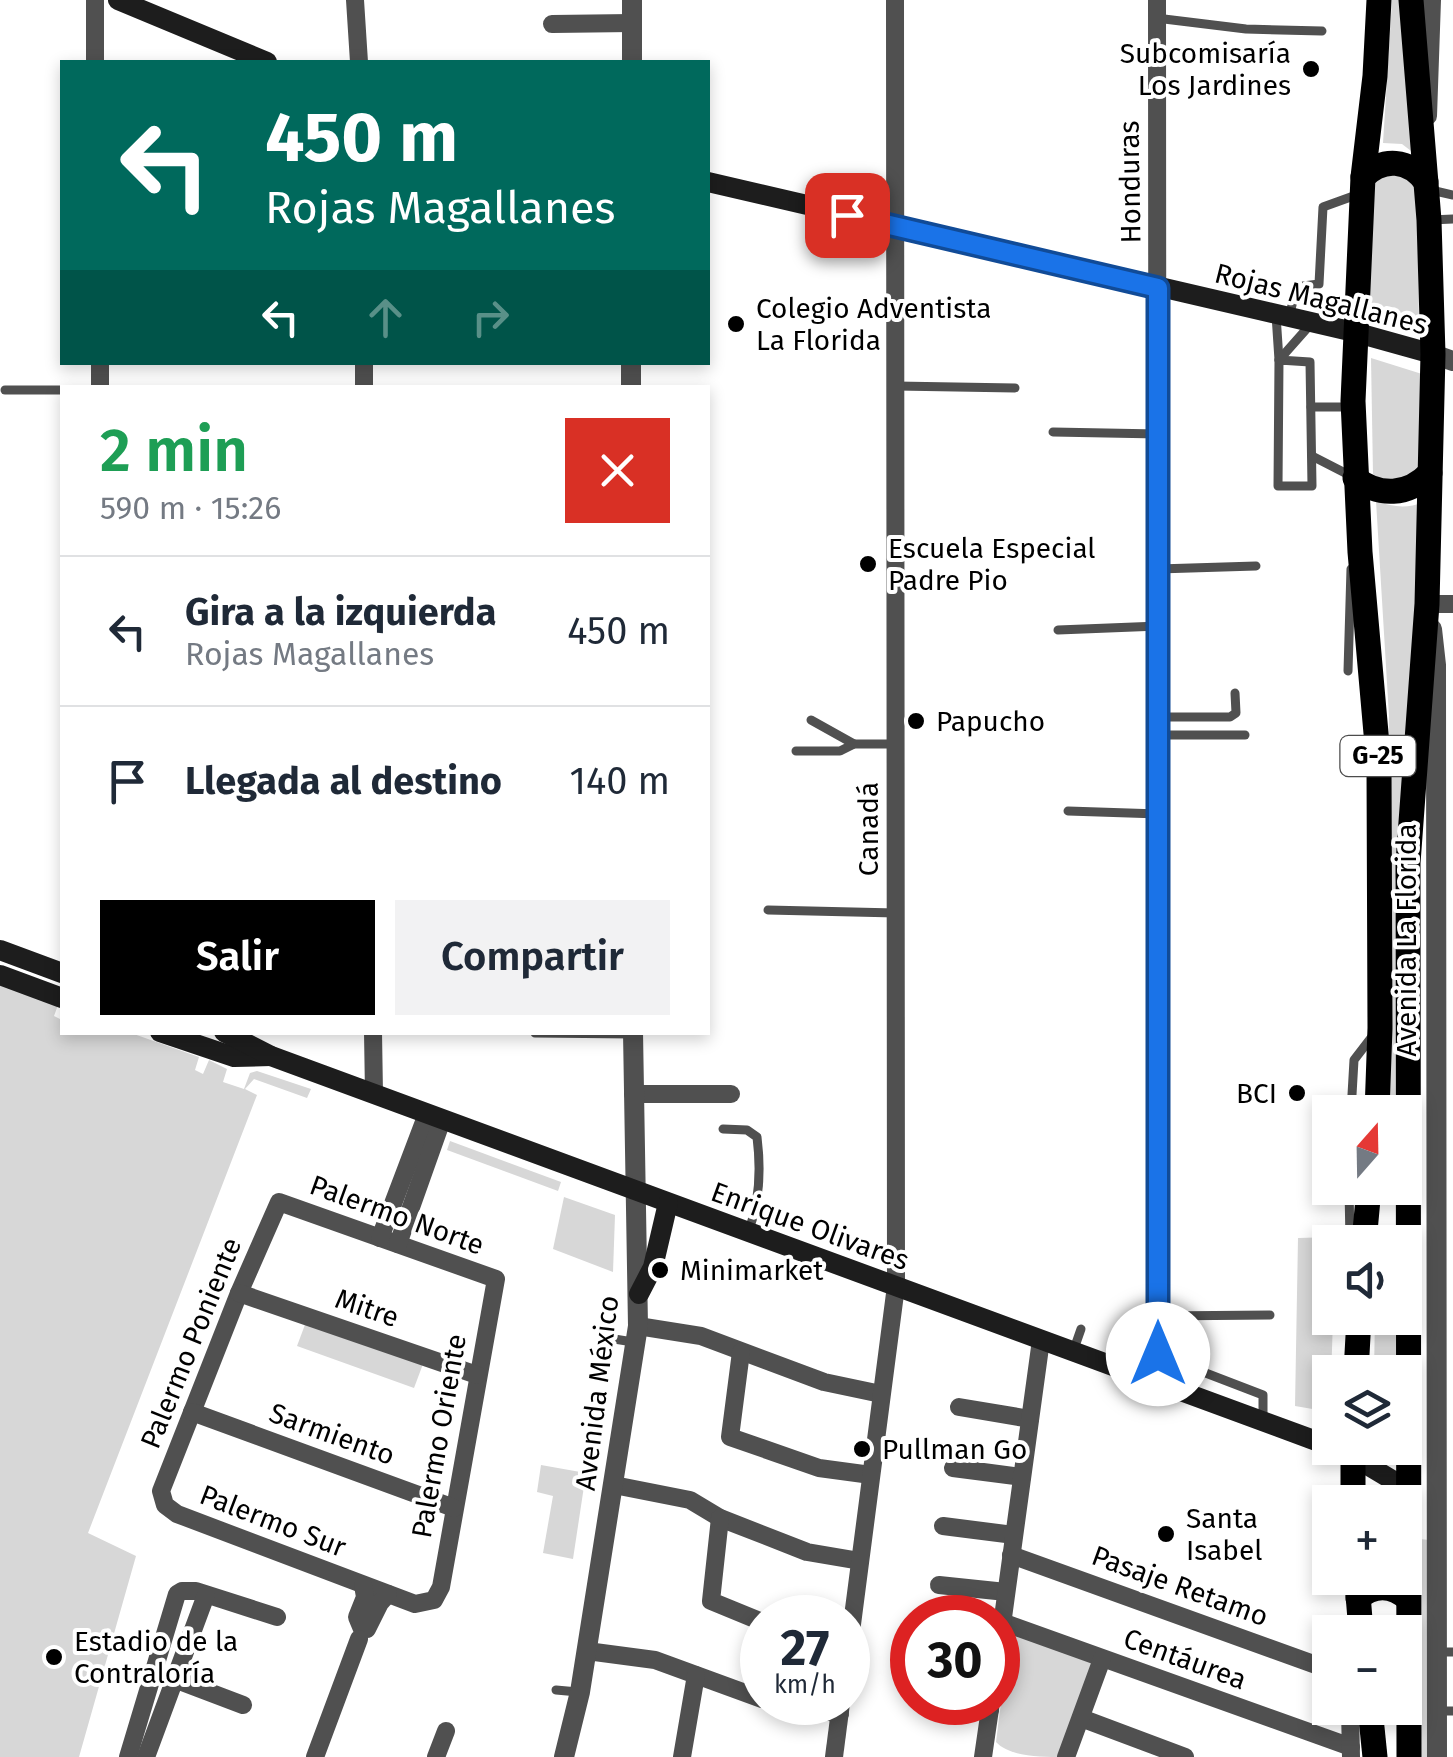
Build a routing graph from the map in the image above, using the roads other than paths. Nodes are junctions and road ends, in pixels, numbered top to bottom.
1 (94, 0) edge
2 (118, 0) edge
3 (355, 0) edge
4 (632, 0) edge
5 (895, 0) edge
6 (1379, 0) edge
7 (1411, 0) edge
8 (1432, 0) edge
9 (1156, 9) edge
10 (632, 23) junction
11 (552, 24) dead end
12 (1322, 31) dead end
13 (96, 60) edge
14 (263, 60) edge
15 (359, 60) edge
16 (632, 60) edge
17 (1424, 146) junction
18 (710, 182) edge
19 (1362, 185) junction
20 (1426, 186) junction
21 (1453, 195) edge
22 (1441, 220) edge
23 (896, 226) junction
24 (1158, 288) junction
25 (1282, 317) junction
26 (1313, 324) junction
27 (1354, 332) junction
28 (1443, 357) edge
29 (1279, 360) junction
30 (896, 386) junction
31 (1015, 388) dead end
32 (4, 390) dead end
33 (60, 390) edge
34 (1353, 402) junction
35 (1311, 407) junction
36 (1053, 432) dead end
37 (1158, 434) junction
38 (1312, 456) junction
39 (1430, 473) junction
40 (1355, 478) junction
41 (1256, 566) dead end
42 (1158, 569) junction
43 (1427, 604) junction
44 (1453, 604) edge
45 (1159, 626) junction
46 (1058, 630) dead end
47 (1348, 671) dead end
48 (1236, 693) dead end
49 (812, 720) dead end
50 (1158, 726) junction
51 (1245, 735) dead end
52 (854, 744) junction
53 (896, 744) junction
54 (796, 751) dead end
55 (1068, 811) dead end
56 (1158, 814) junction
57 (1444, 869) edge
58 (768, 910) dead end
59 (896, 913) junction
60 (0, 950) edge
61 (1444, 951) edge
62 (60, 972) edge
63 (0, 975) edge
64 (60, 997) edge
65 (1380, 1028) junction
66 (169, 1035) edge
67 (230, 1035) edge
68 (374, 1035) edge
69 (632, 1035) edge
70 (271, 1056) junction
71 (374, 1094) junction
72 (633, 1094) junction
73 (732, 1094) dead end
74 (1352, 1095) edge
75 (1377, 1095) edge
76 (435, 1117) junction
77 (723, 1129) dead end
78 (1444, 1161) edge
79 (633, 1190) junction
80 (279, 1202) joint
81 (668, 1203) junction
82 (748, 1232) junction
83 (389, 1241) junction
84 (496, 1279) joint
85 (896, 1286) junction
86 (239, 1293) junction
87 (639, 1294) junction
88 (1158, 1316) junction
89 (1270, 1316) dead end
90 (1081, 1329) dead end
91 (637, 1334) junction
92 (608, 1338) dead end
93 (1040, 1340) junction
94 (741, 1352) junction
95 (1073, 1352) junction
96 (1178, 1362) dead end
97 (1202, 1372) junction
98 (477, 1375) junction
99 (1445, 1378) edge
100 (1158, 1383) junction
101 (882, 1394) junction
102 (1194, 1396) junction
103 (959, 1408) dead end
104 (192, 1412) junction
105 (1030, 1419) junction
106 (1263, 1421) junction
107 (1312, 1438) edge
108 (1368, 1465) edge
109 (953, 1468) dead end
110 (871, 1475) junction
111 (1022, 1477) junction
112 (614, 1485) junction
113 (1400, 1485) edge
114 (1408, 1485) edge
115 (1422, 1498) edge
116 (165, 1505) joint
117 (454, 1508) junction
118 (1445, 1511) edge
119 (720, 1518) junction
120 (943, 1526) dead end
121 (1014, 1535) junction
122 (1011, 1554) junction
123 (860, 1562) junction
124 (364, 1585) junction
125 (938, 1585) dead end
126 (1006, 1592) junction
127 (388, 1594) junction
128 (206, 1595) junction
129 (855, 1595) edge
130 (1006, 1595) edge
131 (1403, 1595) edge
132 (1408, 1595) edge
133 (1408, 1599) junction
134 (434, 1600) joint
135 (740, 1613) edge
136 (277, 1617) dead end
137 (1020, 1628) edge
138 (359, 1639) dead end
139 (587, 1651) junction
140 (1445, 1652) edge
141 (1102, 1658) junction
142 (1312, 1663) edge
143 (696, 1675) junction
144 (177, 1680) junction
145 (556, 1690) dead end
146 (740, 1691) edge
147 (580, 1692) junction
148 (242, 1705) dead end
149 (1445, 1711) edge
150 (1081, 1718) junction
151 (838, 1725) edge
152 (988, 1725) edge
153 (1353, 1725) edge
154 (1366, 1725) edge
155 (446, 1731) dead end
156 (1359, 1754) edge
157 (986, 1756) edge
158 (128, 1757) edge
159 (146, 1757) edge
160 (315, 1757) edge
161 (436, 1757) edge
162 (564, 1757) edge
163 (682, 1757) edge
164 (834, 1757) edge
165 (1066, 1757) edge
166 (1185, 1757) edge
167 (1408, 1757) edge
168 (1438, 1757) edge

1 - 13 street
2 - 14 main road
3 - 15 street
4 - 10 street
5 - 23 street, Canadá
6 - 19 main road, Avenida La Florida / G-25
7 - 17 main road, Avenida La Florida / G-25
8 - 17 street, Avenida La Florida
9 - 12 lane
9 - 24 street, Honduras
10 - 11 street
10 - 16 street
17 - 20 main road, Avenida La Florida / G-25
18 - 23 main road, Rojas Magallanes
19 - 20 main road
19 - 25 lane
19 - 27 main road, Avenida La Florida / G-25
20 - 21 lane
20 - 22 main road, Avenida La Florida / G-25
22 - 28 main road, Avenida La Florida / G-25
23 - 24 main road, Rojas Magallanes
23 - 30 street, Canadá
24 - 25 main road, Rojas Magallanes
24 - 37 street, Honduras
25 - 26 main road, Rojas Magallanes
25 - 29 lane
26 - 27 main road, Rojas Magallanes
26 - 29 lane
27 - 28 main road, Rojas Magallanes
27 - 34 main road, Avenida La Florida / G-25
28 - 39 main road, Avenida La Florida / G-25
29 - 35 lane
29 - 38 lane
30 - 31 lane
30 - 53 street, Canadá
32 - 33 lane
34 - 35 lane
34 - 40 main road, Avenida La Florida / G-25
35 - 38 lane
36 - 37 lane
37 - 42 street, Honduras
38 - 40 lane
39 - 40 main road
39 - 43 main road, Avenida La Florida / G-25
40 - 47 lane
40 - 65 main road, Avenida La Florida / G-25
41 - 42 lane
42 - 45 street, Honduras
43 - 44 street
43 - 57 street, Avenida La Florida
43 - 114 main road, Avenida La Florida / G-25
45 - 46 lane
45 - 50 street, Honduras
48 - 50 lane
49 - 52 lane
50 - 51 lane
50 - 56 street, Honduras
52 - 53 lane
52 - 54 lane
53 - 59 street, Canadá
55 - 56 lane
56 - 88 street, Honduras
57 - 61 street, Avenida La Florida
58 - 59 lane
59 - 85 street, Canadá
60 - 62 main road
61 - 78 street, Avenida La Florida
63 - 64 main road
65 - 74 lane
65 - 75 main road, Avenida La Florida / G-25
66 - 70 main road, Enrique Olivares
67 - 70 main road, Enrique Olivares
68 - 71 street
69 - 72 street, Avenida México
70 - 71 main road, Enrique Olivares
71 - 76 main road, Enrique Olivares
72 - 73 street
72 - 79 street, Avenida México
76 - 79 main road, Enrique Olivares
76 - 83 street
77 - 82 lane
78 - 99 street, Avenida La Florida
79 - 81 main road, Enrique Olivares
79 - 87 street, Avenida México
80 - 83 street, Palermo Norte
80 - 86 street, Palermo Poniente
81 - 82 main road, Enrique Olivares
81 - 87 main road
82 - 85 main road, Enrique Olivares
83 - 84 street, Palermo Norte
84 - 98 street, Palermo Oriente
85 - 93 main road, Enrique Olivares
85 - 101 street, Canadá
86 - 98 street, Mitre
86 - 104 street, Palermo Poniente
87 - 91 street, Avenida México
88 - 89 lane
88 - 100 street, Honduras
90 - 95 lane
91 - 92 lane
91 - 94 street
91 - 112 street, Avenida México
93 - 95 main road, Enrique Olivares
93 - 105 street
94 - 101 street
94 - 110 street
95 - 100 main road, Enrique Olivares
96 - 97 lane
97 - 102 lane
97 - 106 lane
98 - 117 street, Palermo Oriente
99 - 118 street, Avenida La Florida
100 - 102 main road, Enrique Olivares
101 - 110 street, Canadá
102 - 106 main road, Enrique Olivares
103 - 105 street
104 - 116 street, Palermo Poniente
104 - 117 street, Sarmiento
105 - 111 street
106 - 107 main road, Enrique Olivares
108 - 113 main road, Enrique Olivares
109 - 111 street
110 - 123 street, Canadá
111 - 121 street
112 - 119 street
112 - 139 street, Avenida México
115 - 118 street, Enrique Olivares
116 - 124 street, Palermo Sur
117 - 134 street, Palermo Oriente
118 - 140 street, Avenida La Florida
119 - 123 street
119 - 135 street
120 - 121 street
121 - 122 street
122 - 126 street
122 - 142 street, Pasaje Retamo
123 - 129 street, Canadá
124 - 127 street, Palermo Sur
124 - 127 street, Palermo Sur
125 - 126 street
126 - 130 street
127 - 134 street, Palermo Sur
128 - 136 street
128 - 144 street
128 - 158 street
131 - 133 main road
132 - 133 main road, Avenida La Florida / G-25
133 - 167 main road, Avenida La Florida / G-25
137 - 141 street, Centáurea
138 - 160 street
139 - 143 street
139 - 147 street, Avenida México
140 - 149 street, Avenida La Florida
141 - 150 street
141 - 156 street, Centáurea
143 - 146 street
143 - 163 street
144 - 148 street
144 - 159 street
145 - 147 lane
147 - 162 street, Avenida México
149 - 168 street, Avenida La Florida
150 - 165 street
150 - 166 street
151 - 164 street
152 - 157 street
153 - 156 street
154 - 156 main road
155 - 161 street

